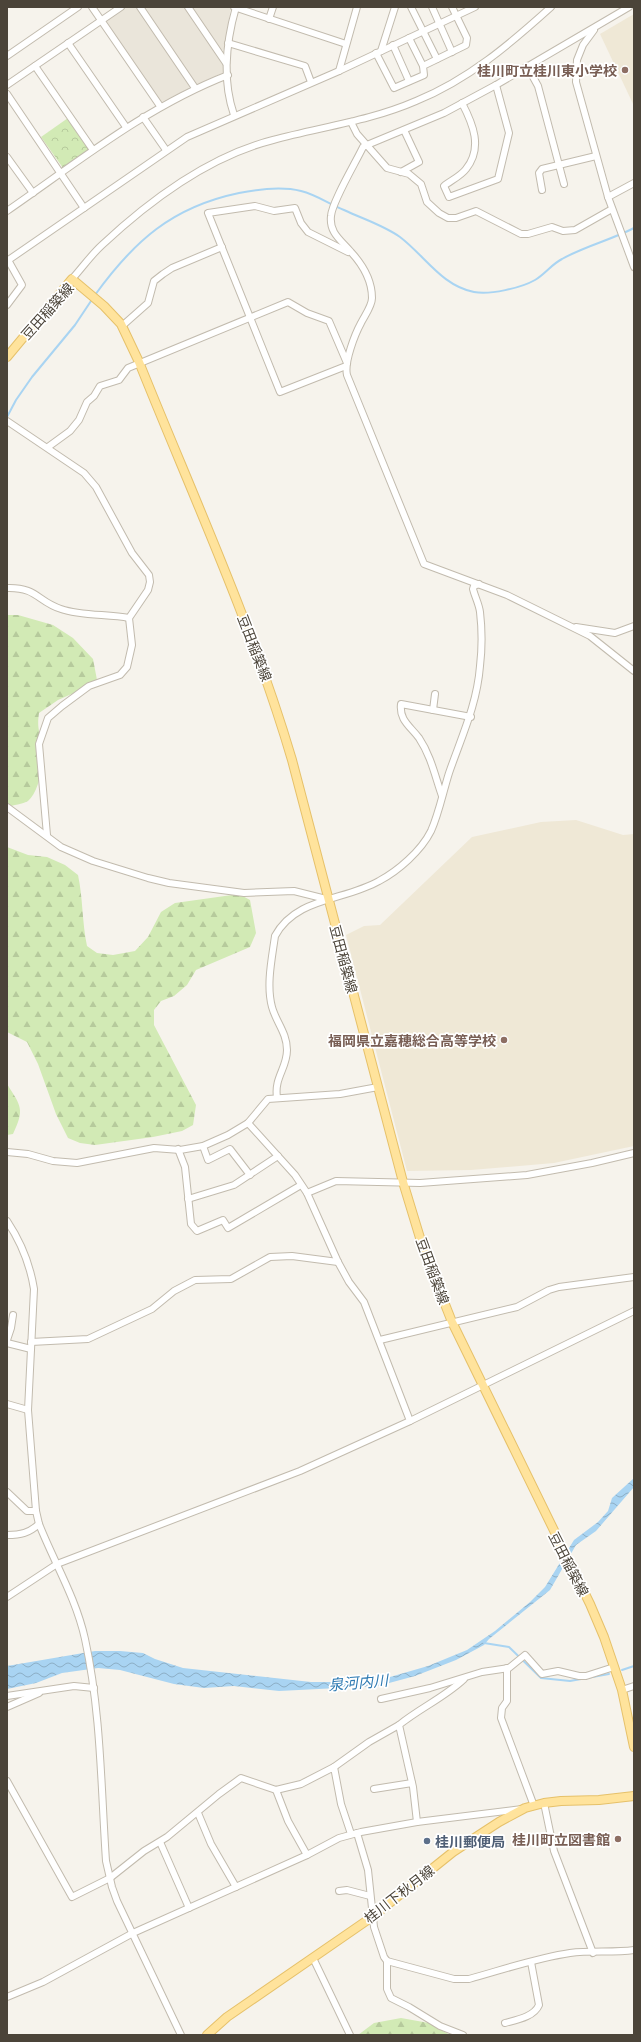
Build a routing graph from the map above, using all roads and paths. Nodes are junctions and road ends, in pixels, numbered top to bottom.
1 (78, 7) edge
2 (92, 7) edge
3 (121, 7) edge
4 (140, 7) edge
5 (188, 7) edge
6 (273, 7) edge
7 (357, 7) edge
8 (395, 7) edge
9 (411, 7) edge
10 (432, 7) edge
11 (452, 7) edge
12 (552, 7) edge
13 (614, 7) edge
14 (629, 7) edge
15 (235, 8) edge
16 (472, 8) edge
17 (618, 13) junction
18 (456, 16) junction
19 (270, 19) junction
20 (101, 21) junction
21 (440, 24) junction
22 (596, 27) junction
23 (423, 31) junction
24 (409, 38) junction
25 (68, 43) junction
26 (228, 43) junction
27 (346, 44) junction
28 (393, 45) junction
29 (379, 52) junction
30 (452, 52) junction
31 (7, 56) edge
32 (437, 59) junction
33 (226, 63) junction
34 (35, 66) junction
35 (422, 66) junction
36 (527, 66) junction
37 (339, 71) junction
38 (228, 75) junction
39 (410, 81) junction
40 (311, 82) junction
41 (7, 85) edge
42 (496, 85) junction
43 (195, 88) junction
44 (7, 94) edge
45 (462, 103) junction
46 (160, 106) junction
47 (234, 115) junction
48 (143, 117) junction
49 (351, 122) junction
50 (126, 127) junction
51 (404, 130) junction
52 (366, 145) junction
53 (93, 150) junction
54 (166, 150) junction
55 (7, 156) edge
56 (596, 156) junction
57 (560, 164) junction
58 (401, 172) junction
59 (61, 173) junction
60 (634, 183) edge
61 (564, 184) dead end
62 (542, 190) dead end
63 (33, 193) junction
64 (608, 197) junction
65 (84, 208) junction
66 (612, 209) junction
67 (7, 211) edge
68 (222, 248) junction
69 (353, 254) junction
70 (7, 261) edge
71 (634, 267) edge
72 (72, 279) junction
73 (7, 305) edge
74 (250, 317) junction
75 (122, 325) junction
76 (7, 357) edge
77 (139, 362) junction
78 (347, 364) junction
79 (7, 421) edge
80 (48, 447) junction
81 (479, 584) junction
82 (7, 588) edge
83 (130, 618) junction
84 (634, 626) edge
85 (573, 627) junction
86 (634, 671) edge
87 (435, 694) dead end
88 (433, 710) junction
89 (471, 717) junction
90 (442, 796) junction
91 (7, 807) edge
92 (47, 835) junction
93 (328, 899) junction
94 (378, 1087) junction
95 (277, 1097) junction
96 (248, 1123) junction
97 (203, 1146) junction
98 (178, 1150) junction
99 (7, 1152) edge
100 (634, 1153) edge
101 (278, 1156) junction
102 (250, 1175) junction
103 (402, 1182) junction
104 (301, 1185) junction
105 (307, 1193) junction
106 (188, 1200) junction
107 (7, 1221) edge
108 (338, 1262) junction
109 (634, 1277) edge
110 (634, 1311) edge
111 (12, 1315) dead end
112 (452, 1322) junction
113 (7, 1340) edge
114 (380, 1340) junction
115 (31, 1342) junction
116 (7, 1343) edge
117 (31, 1349) junction
118 (482, 1386) junction
119 (7, 1404) edge
120 (28, 1410) junction
121 (410, 1421) junction
122 (7, 1492) edge
123 (36, 1511) junction
124 (39, 1524) junction
125 (7, 1535) edge
126 (57, 1564) junction
127 (7, 1597) edge
128 (614, 1667) junction
129 (507, 1668) junction
130 (466, 1677) junction
131 (634, 1686) edge
132 (94, 1688) junction
133 (46, 1690) junction
134 (622, 1690) junction
135 (7, 1696) edge
136 (381, 1699) dead end
137 (7, 1707) edge
138 (399, 1725) junction
139 (634, 1747) edge
140 (334, 1767) junction
141 (7, 1781) edge
142 (412, 1783) junction
143 (374, 1789) dead end
144 (276, 1790) junction
145 (634, 1796) edge
146 (544, 1803) junction
147 (534, 1806) junction
148 (525, 1808) junction
149 (198, 1813) junction
150 (417, 1822) junction
151 (354, 1834) junction
152 (160, 1842) junction
153 (307, 1854) junction
154 (110, 1878) junction
155 (236, 1887) junction
156 (339, 1891) dead end
157 (370, 1896) junction
158 (189, 1908) junction
159 (372, 1917) junction
160 (133, 1933) junction
161 (634, 1950) edge
162 (593, 1953) junction
163 (313, 1958) junction
164 (387, 1961) junction
165 (531, 1962) junction
166 (7, 1997) edge
167 (504, 2023) dead end
168 (181, 2035) edge
169 (206, 2035) edge
170 (350, 2035) edge
171 (463, 2035) edge

1 - 31 street
2 - 20 street
3 - 20 street
4 - 43 street
5 - 33 street
6 - 19 street
7 - 27 street
8 - 29 street
9 - 23 street
10 - 21 street
11 - 18 street
12 - 49 street
13 - 17 street
14 - 17 street
15 - 19 street
15 - 26 street
16 - 18 street
17 - 22 street
18 - 21 street
18 - 30 street
19 - 27 street
20 - 25 street
20 - 46 street
21 - 23 street
21 - 30 street
22 - 36 street
22 - 56 street
23 - 24 street
23 - 32 street
24 - 28 street
24 - 35 street
25 - 34 street
25 - 50 street
26 - 33 street
26 - 40 street
27 - 37 street
28 - 29 street
28 - 39 street
29 - 37 street
29 - 39 street
30 - 32 street
32 - 35 street
33 - 38 street
34 - 41 street
34 - 53 street
35 - 39 street
36 - 42 street
36 - 57 street
37 - 40 street
38 - 43 street
38 - 47 street
40 - 47 street
42 - 45 street
42 - 45 street
43 - 46 street
44 - 59 street
45 - 51 street
46 - 48 street
47 - 54 street
48 - 50 street
48 - 54 street
49 - 52 street
49 - 72 street
50 - 53 street
51 - 52 street
51 - 58 street
52 - 58 street
52 - 69 street
53 - 59 street
54 - 65 street
55 - 63 street
56 - 57 street
56 - 64 street
57 - 61 street
57 - 62 street
58 - 66 street
59 - 63 street
59 - 65 street
60 - 64 street
63 - 67 street
64 - 66 street
65 - 70 street
66 - 71 street
68 - 69 street
68 - 74 street
68 - 75 street
69 - 78 street
70 - 73 street
72 - 75 main road, 豆田稲築線
72 - 76 main road, 豆田稲築線
74 - 77 street
74 - 78 street
74 - 78 street
75 - 77 main road, 豆田稲築線
77 - 80 street
77 - 93 main road, 豆田稲築線
78 - 81 street
79 - 80 street
80 - 83 street
81 - 85 street
81 - 89 street
82 - 83 street
83 - 92 street
84 - 85 street
85 - 86 street
87 - 88 street
88 - 89 street
88 - 90 street
89 - 90 street
90 - 93 street
91 - 92 street
92 - 93 street
93 - 94 main road, 豆田稲築線
93 - 95 street
94 - 95 street
94 - 103 main road, 豆田稲築線
95 - 96 street
96 - 97 street
96 - 101 street
97 - 98 street
97 - 102 street
98 - 99 street
98 - 106 street
100 - 103 street
101 - 102 street
101 - 104 street
102 - 106 street
103 - 105 street
103 - 112 main road, 豆田稲築線
104 - 105 street
104 - 106 street
105 - 108 street
107 - 115 street
108 - 114 street
108 - 115 street
109 - 112 street
110 - 118 street
111 - 113 street
112 - 114 street
112 - 118 main road, 豆田稲築線
114 - 121 street
115 - 117 street
116 - 117 street
117 - 120 street
118 - 121 street
118 - 128 main road, 豆田稲築線
119 - 120 street
120 - 123 street
121 - 126 street
122 - 123 street
123 - 124 street
124 - 125 street
124 - 126 street
126 - 127 street
126 - 132 street
128 - 129 street
128 - 134 main road, 豆田稲築線
129 - 130 street
129 - 147 street
130 - 136 street
130 - 138 street
131 - 134 street
132 - 133 street
132 - 154 street
133 - 135 street
133 - 137 street
134 - 139 main road, 豆田稲築線
138 - 140 street
138 - 142 street
140 - 144 street
140 - 151 street
141 - 154 street
142 - 143 street
142 - 150 street
144 - 149 street
144 - 153 street
145 - 146 main road, 桂川下秋月線
146 - 147 main road, 桂川下秋月線
146 - 162 street
147 - 148 main road, 桂川下秋月線
148 - 150 street
148 - 159 main road, 桂川下秋月線
149 - 152 street
149 - 155 street
150 - 151 street
151 - 153 street
151 - 157 street
152 - 154 street
152 - 158 street
153 - 155 street
154 - 160 street
155 - 158 street
156 - 157 street
157 - 159 street
158 - 160 street
159 - 163 main road, 桂川下秋月線
159 - 164 street
160 - 166 street
160 - 168 street
161 - 162 street
162 - 165 street
163 - 169 main road, 桂川下秋月線
163 - 170 street
164 - 165 street
164 - 171 street
165 - 167 street

